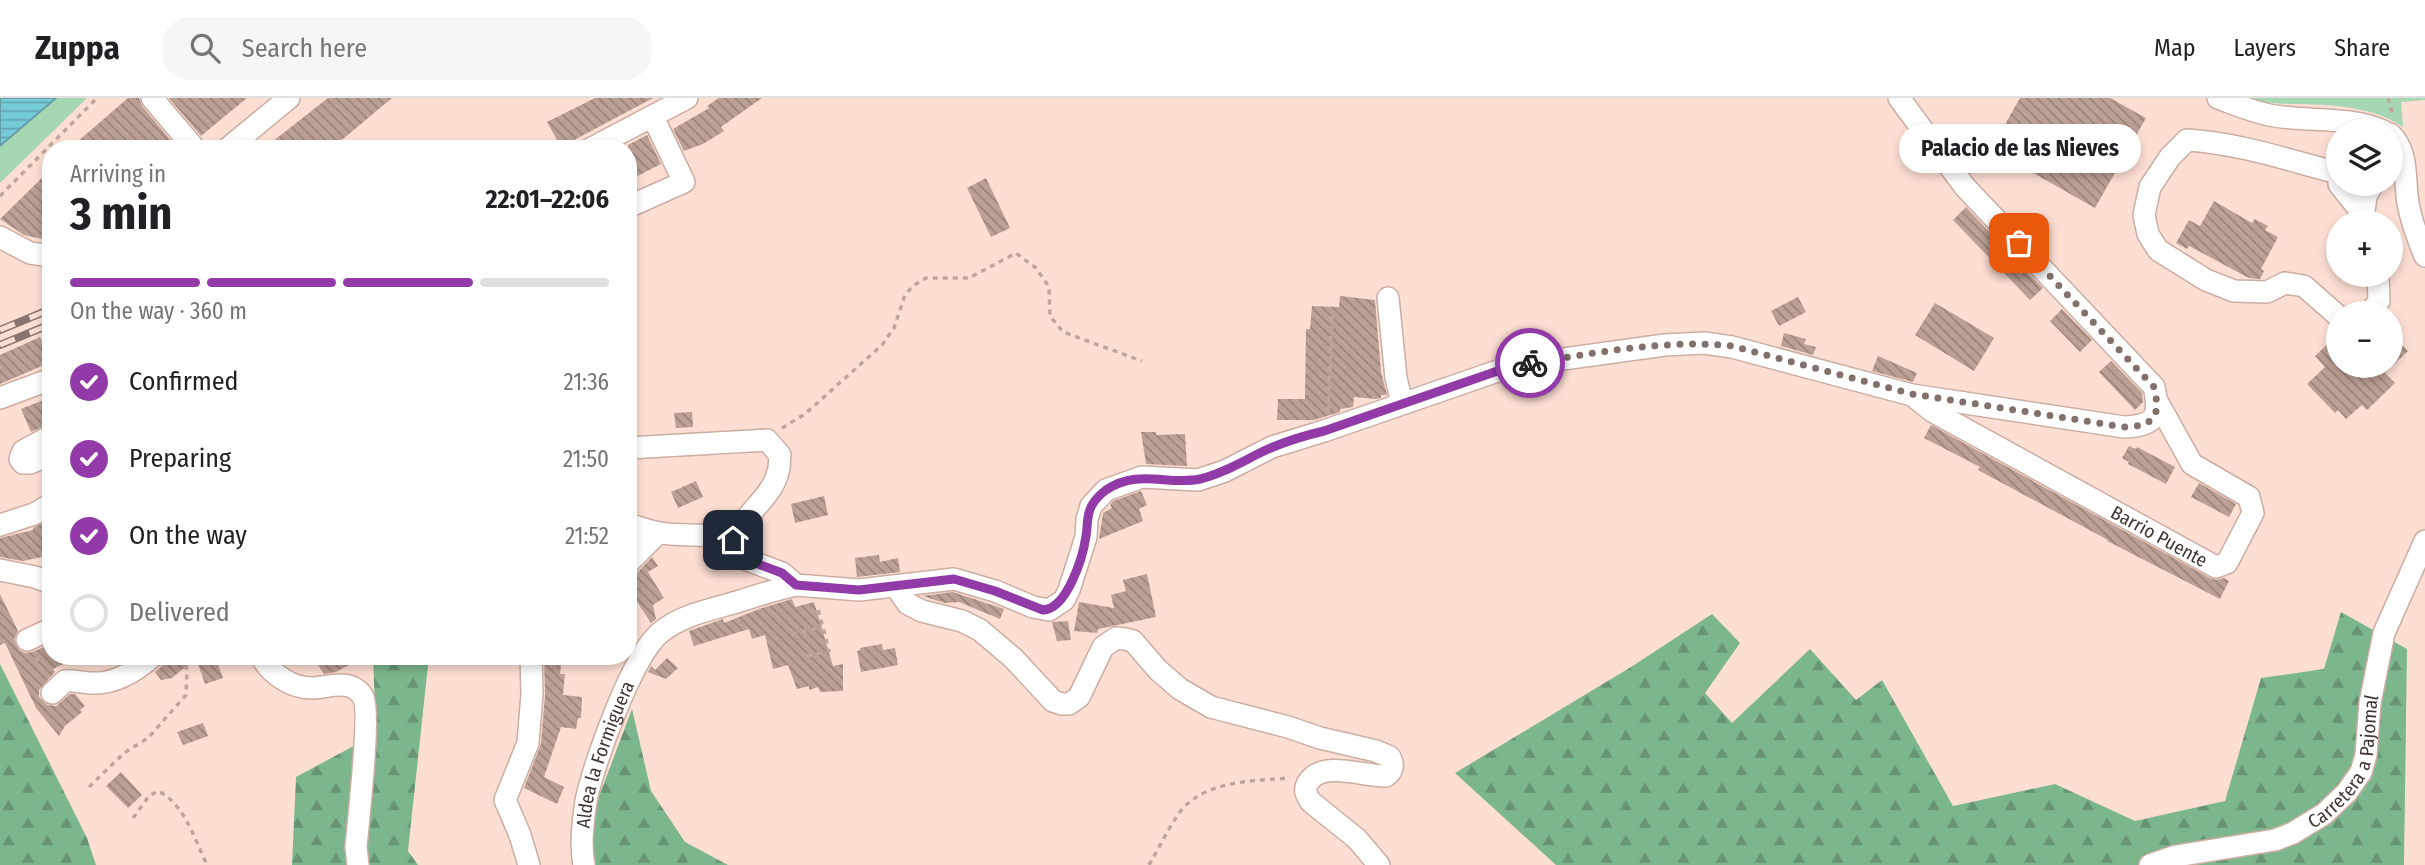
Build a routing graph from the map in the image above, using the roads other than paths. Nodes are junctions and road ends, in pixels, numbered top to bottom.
1 (152, 98) edge
2 (289, 98) edge
3 (687, 98) edge
4 (1899, 98) edge
5 (2218, 98) edge
6 (653, 117) junction
7 (2326, 119) edge
8 (187, 140) edge
9 (238, 140) edge
10 (608, 140) edge
11 (2326, 175) edge
12 (2403, 192) edge
13 (637, 203) edge
14 (0, 237) edge
15 (42, 255) edge
16 (2425, 256) edge
17 (1388, 298) dead end
18 (2326, 305) edge
19 (42, 382) edge
20 (1912, 394) junction
21 (0, 398) edge
22 (1407, 401) junction
23 (2157, 401) junction
24 (42, 441) edge
25 (637, 447) edge
26 (42, 458) edge
27 (42, 509) edge
28 (0, 525) edge
29 (637, 528) edge
30 (658, 533) junction
31 (733, 540) junction
32 (2425, 541) edge
33 (637, 554) edge
34 (0, 570) edge
35 (42, 580) edge
36 (896, 587) junction
37 (806, 591) junction
38 (42, 633) edge
39 (27, 640) road end
40 (141, 665) edge
41 (269, 665) edge
42 (531, 665) edge
43 (55, 690) road end
44 (358, 865) edge
45 (529, 865) edge
46 (584, 865) edge
47 (1379, 865) edge
48 (2150, 865) edge

1 - 8 street
2 - 9 street
3 - 6 street
4 - 23 street, Barrio Puente
5 - 7 street
6 - 10 street
6 - 13 street
11 - 18 street
12 - 16 street
14 - 15 street
17 - 22 street
19 - 21 street
20 - 22 street, Barrio Puente
20 - 23 street, Barrio Puente
20 - 23 street, Barrio Puente
22 - 36 street, Aldea la Formiguera
24 - 26 street
25 - 31 street
27 - 28 street
29 - 30 street
30 - 31 street
30 - 33 street
31 - 37 street, Aldea la Formiguera
32 - 48 street, Carretera a Pajomal
34 - 35 street
36 - 37 street, Aldea la Formiguera
36 - 47 street
37 - 46 street, Aldea la Formiguera
38 - 39 street
40 - 43 street
41 - 44 street
42 - 45 street

